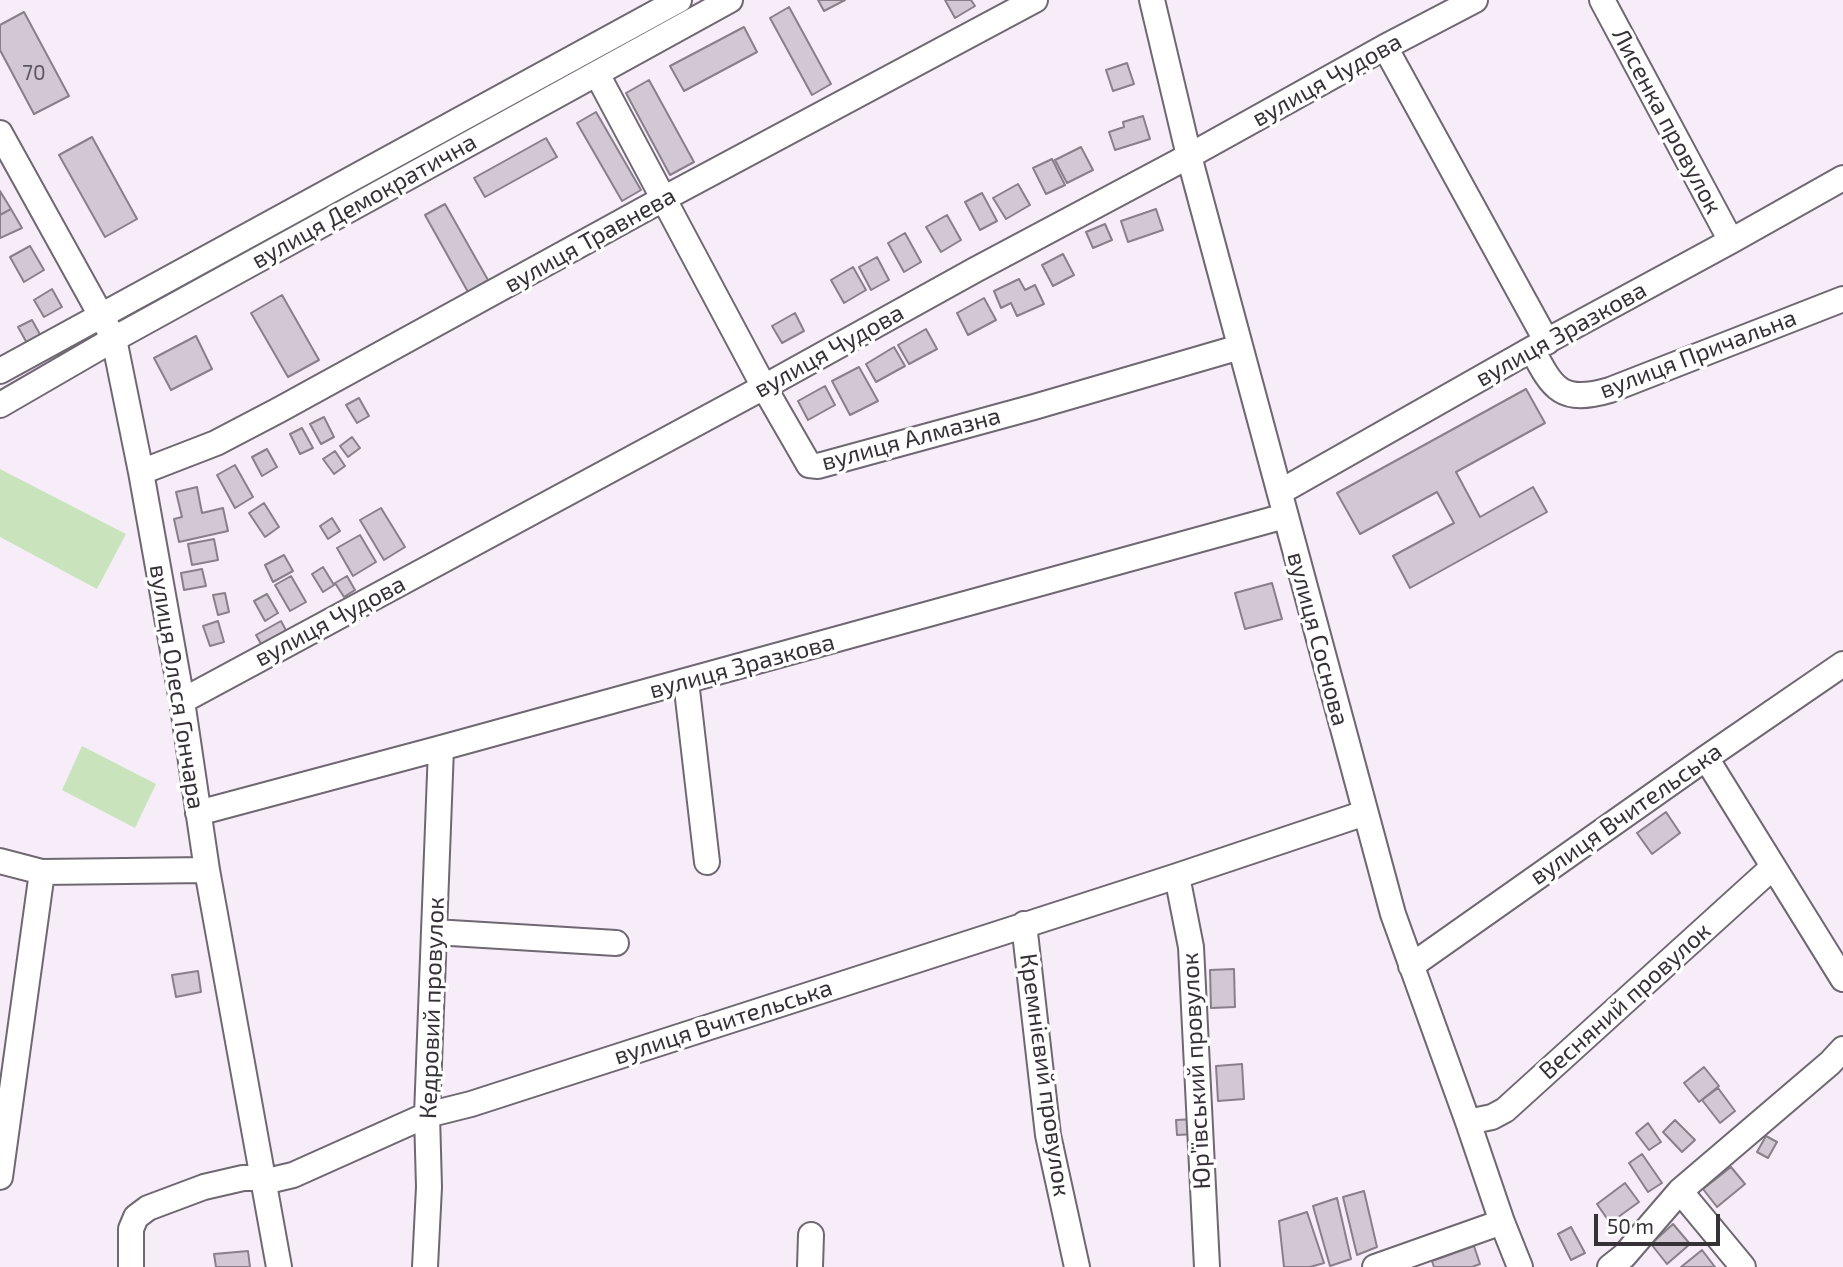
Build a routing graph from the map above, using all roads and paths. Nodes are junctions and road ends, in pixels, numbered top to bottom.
1 (679, 0) edge
2 (730, 0) edge
3 (1035, 0) edge
4 (1152, 0) edge
5 (1475, 0) edge
6 (1602, 0) edge
7 (1385, 47) junction
8 (597, 74) junction
9 (0, 133) edge
10 (1189, 156) junction
11 (7, 161) edge
12 (1843, 178) edge
13 (663, 199) junction
14 (1731, 241) junction
15 (1843, 299) edge
16 (102, 315) junction
17 (114, 339) junction
18 (1539, 345) junction
19 (1240, 347) junction
20 (0, 371) edge
21 (764, 387) junction
22 (0, 405) edge
23 (141, 472) junction
24 (1283, 504) junction
25 (1843, 664) edge
26 (686, 681) junction
27 (182, 701) junction
28 (441, 748) junction
29 (1706, 758) junction
30 (198, 813) junction
31 (1365, 813) junction
32 (0, 861) edge
33 (707, 862) dead end
34 (1773, 867) junction
35 (207, 870) junction
36 (42, 872) junction
37 (1177, 876) junction
38 (1024, 924) junction
39 (434, 932) junction
40 (616, 943) dead end
41 (1411, 966) junction
42 (1843, 979) edge
43 (1839, 1064) edge
44 (427, 1115) junction
45 (1468, 1122) junction
46 (0, 1177) edge
47 (263, 1180) junction
48 (1680, 1191) junction
49 (1502, 1222) junction
50 (811, 1235) dead end
51 (131, 1267) edge
52 (279, 1267) edge
53 (425, 1267) edge
54 (810, 1267) edge
55 (1077, 1267) edge
56 (1207, 1267) edge
57 (1375, 1267) edge
58 (1520, 1267) edge
59 (1610, 1267) edge
60 (1743, 1267) edge

1 - 16 street, вулиця Демократична
2 - 8 street, вулиця Демократична
3 - 13 street, вулиця Травнева
4 - 10 street, вулиця Соснова
5 - 7 street, вулиця Чудова
6 - 14 street, Лисенка провулок
7 - 10 street, вулиця Чудова
7 - 18 street, вулиця Причальна
8 - 13 street, вулиця Алмазна
8 - 17 street, вулиця Демократична
9 - 11 street, вулиця Олеся Гончара
10 - 19 street, вулиця Соснова
10 - 21 street, вулиця Чудова
11 - 16 street, вулиця Олеся Гончара
12 - 14 street, вулиця Зразкова
13 - 21 street, вулиця Алмазна
13 - 23 street, вулиця Травнева
14 - 18 street, вулиця Зразкова
15 - 18 street, вулиця Причальна
16 - 17 street, вулиця Олеся Гончара
16 - 20 street, вулиця Демократична
17 - 22 street, вулиця Демократична
17 - 23 street, вулиця Олеся Гончара
18 - 24 street, вулиця Зразкова
19 - 21 street, вулиця Алмазна
19 - 24 street, вулиця Соснова
21 - 27 street, вулиця Чудова
23 - 27 street, вулиця Олеся Гончара
24 - 26 street, вулиця Зразкова
24 - 31 street, вулиця Соснова
25 - 29 street, вулиця Вчительська
26 - 28 street, вулиця Зразкова
26 - 33 street
27 - 30 street, вулиця Олеся Гончара
28 - 30 street, вулиця Зразкова
28 - 39 street, Кедровий провулок
29 - 34 street
29 - 41 street, вулиця Вчительська
30 - 35 street, вулиця Олеся Гончара
31 - 37 street, вулиця Вчительська
31 - 41 street, вулиця Соснова
32 - 36 street
34 - 42 street
34 - 45 street, Весняний провулок
35 - 36 street
35 - 47 street, вулиця Олеся Гончара
36 - 46 street
37 - 38 street, вулиця Вчительська
37 - 56 street, Юр’ївський провулок
38 - 44 street, вулиця Вчительська
38 - 55 street, Кремнієвий провулок
39 - 40 street
39 - 44 street, Кедровий провулок
41 - 45 street, вулиця Соснова
43 - 48 street
44 - 47 street, вулиця Вчительська
44 - 53 street, Кедровий провулок
45 - 49 street, вулиця Соснова
47 - 51 street, вулиця Вчительська
47 - 52 street, вулиця Олеся Гончара
48 - 59 street
48 - 60 street
49 - 57 street
49 - 58 street, вулиця Соснова
50 - 54 street

